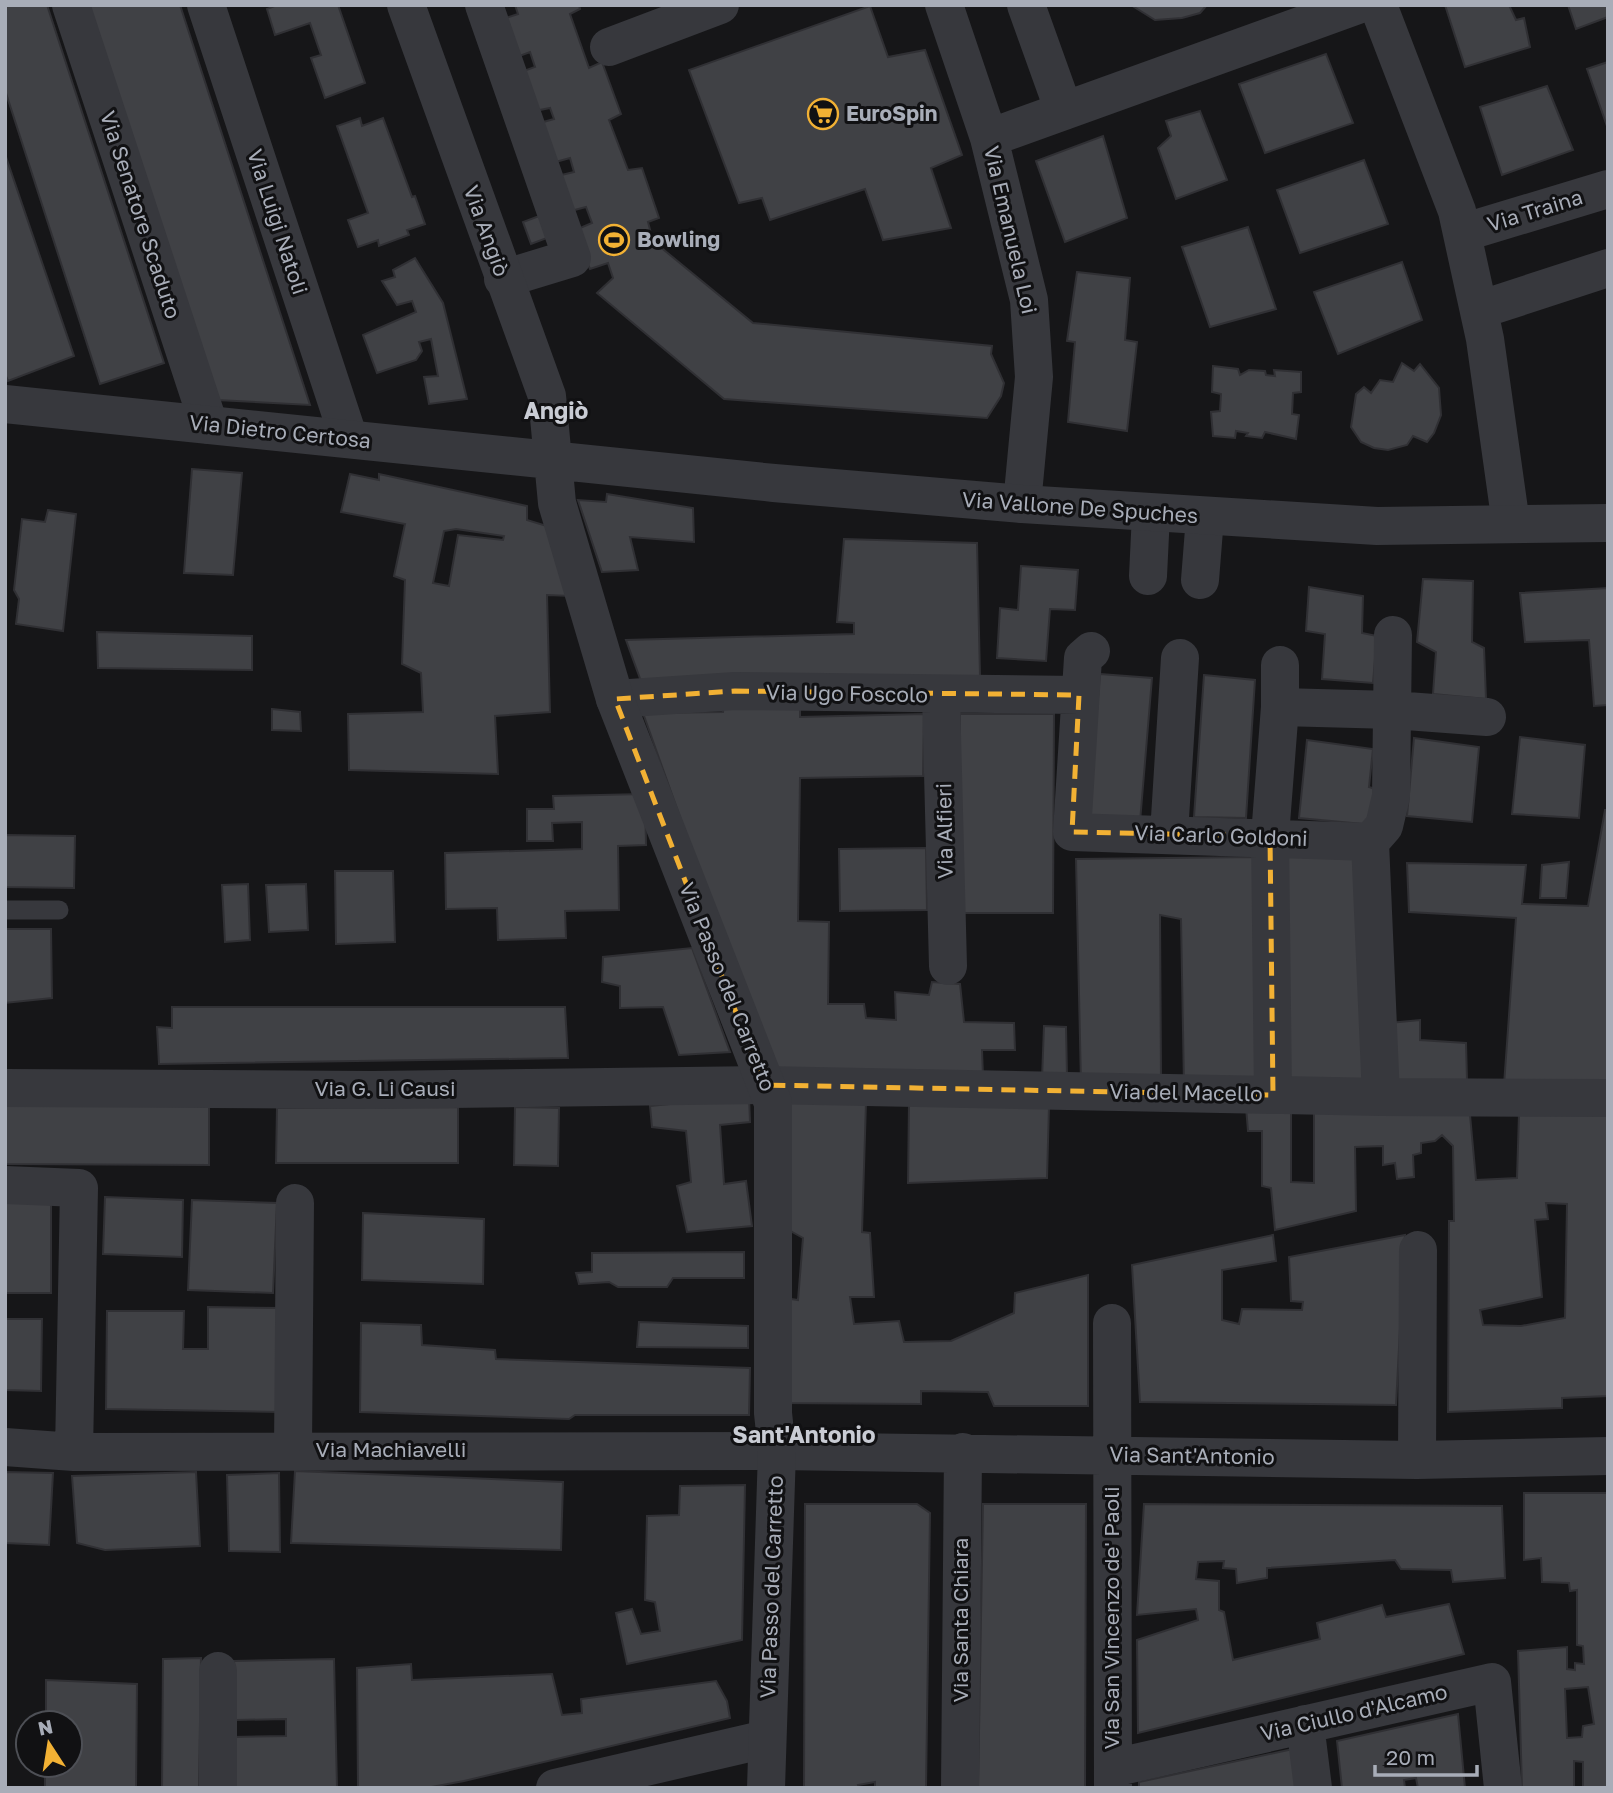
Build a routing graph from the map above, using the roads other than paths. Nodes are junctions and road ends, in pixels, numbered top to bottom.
1 (71, 5) edge
2 (206, 5) edge
3 (406, 5) edge
4 (484, 5) edge
5 (720, 5) edge
6 (944, 5) edge
7 (1026, 5) edge
8 (1358, 5) edge
9 (1378, 5) edge
10 (609, 47) dead end
11 (1064, 111) junction
12 (989, 138) junction
13 (1608, 189) edge
14 (1462, 233) junction
15 (1608, 268) edge
16 (503, 279) junction
17 (1479, 310) junction
18 (5, 404) edge
19 (208, 425) junction
20 (349, 439) junction
21 (554, 459) junction
22 (1022, 504) junction
23 (1151, 514) junction
24 (1205, 517) junction
25 (1608, 523) edge
26 (1511, 524) junction
27 (1148, 576) dead end
28 (1200, 580) dead end
29 (1393, 635) dead end
30 (1091, 651) dead end
31 (1180, 658) dead end
32 (1280, 665) dead end
33 (942, 695) junction
34 (1079, 695) junction
35 (615, 699) junction
36 (1280, 707) junction
37 (1393, 710) junction
38 (1487, 717) dead end
39 (1168, 834) junction
40 (1270, 836) junction
41 (1370, 842) junction
42 (5, 910) edge
43 (59, 910) dead end
44 (948, 966) dead end
45 (764, 1085) junction
46 (5, 1088) edge
47 (1273, 1095) junction
48 (1381, 1097) junction
49 (1608, 1098) edge
50 (5, 1185) edge
51 (295, 1203) dead end
52 (1418, 1250) dead end
53 (1112, 1323) dead end
54 (5, 1447) edge
55 (293, 1450) junction
56 (777, 1451) junction
57 (74, 1452) junction
58 (962, 1452) junction
59 (1112, 1455) junction
60 (1608, 1456) edge
61 (1418, 1460) junction
62 (218, 1671) dead end
63 (1305, 1724) junction
64 (766, 1739) junction
65 (1113, 1778) edge
66 (218, 1788) edge
67 (555, 1788) edge
68 (766, 1788) edge
69 (960, 1788) edge
70 (1312, 1788) edge
71 (1503, 1788) edge

1 - 19 street, Via Senatore Scaduto
2 - 20 street, Via Luigi Natoli
3 - 16 street, Via Angiò
4 - 16 street
5 - 10 street
6 - 12 street, Via Emanuela Loi
7 - 11 street
8 - 11 street
9 - 14 street
11 - 12 street
12 - 22 street, Via Emanuela Loi
13 - 14 street, Via Traina
14 - 17 street
15 - 17 street
16 - 21 street, Via Angiò
17 - 26 street
18 - 19 street, Via Dietro Certosa
19 - 20 street, Via Dietro Certosa
20 - 21 street, Via Dietro Certosa
21 - 22 street, Via Vallone De Spuches
21 - 35 street, Via Passo del Carretto
22 - 23 street, Via Vallone De Spuches
23 - 24 street, Via Vallone De Spuches
23 - 27 street
24 - 26 street, Via Vallone De Spuches
24 - 28 street
25 - 26 street, Via Vallone De Spuches
29 - 37 street
30 - 34 street
31 - 39 street
32 - 36 street
33 - 34 street, Via Ugo Foscolo
33 - 35 street, Via Ugo Foscolo
33 - 44 street, Via Alfieri
34 - 39 street, Via Carlo Goldoni
35 - 45 street, Via Passo del Carretto
36 - 37 street
36 - 40 street
37 - 38 street
37 - 41 street
39 - 40 street, Via Carlo Goldoni
40 - 41 street, Via Carlo Goldoni
40 - 47 street
41 - 48 street
42 - 43 lane
45 - 46 street, Via G. Li Causi
45 - 47 street, Via del Macello
45 - 56 street, Via Passo del Carretto
47 - 48 street, Via del Macello
48 - 49 street, Via del Macello
50 - 57 street
51 - 55 street
52 - 61 street
53 - 59 street, Via San Vincenzo de' Paoli
54 - 57 street, Via Machiavelli
55 - 56 street, Via Machiavelli
55 - 57 street, Via Machiavelli
56 - 58 street, Via Sant'Antonio
56 - 64 street, Via Passo del Carretto
58 - 59 street, Via Sant'Antonio
58 - 69 street, Via Santa Chiara
59 - 61 street, Via Sant'Antonio
59 - 65 street, Via San Vincenzo de' Paoli
60 - 61 street, Via Sant'Antonio
62 - 66 street
63 - 65 street, Via Ciullo d'Alcamo
63 - 70 street
63 - 71 street, Via Ciullo d'Alcamo
64 - 67 street
64 - 68 street, Via Passo del Carretto

